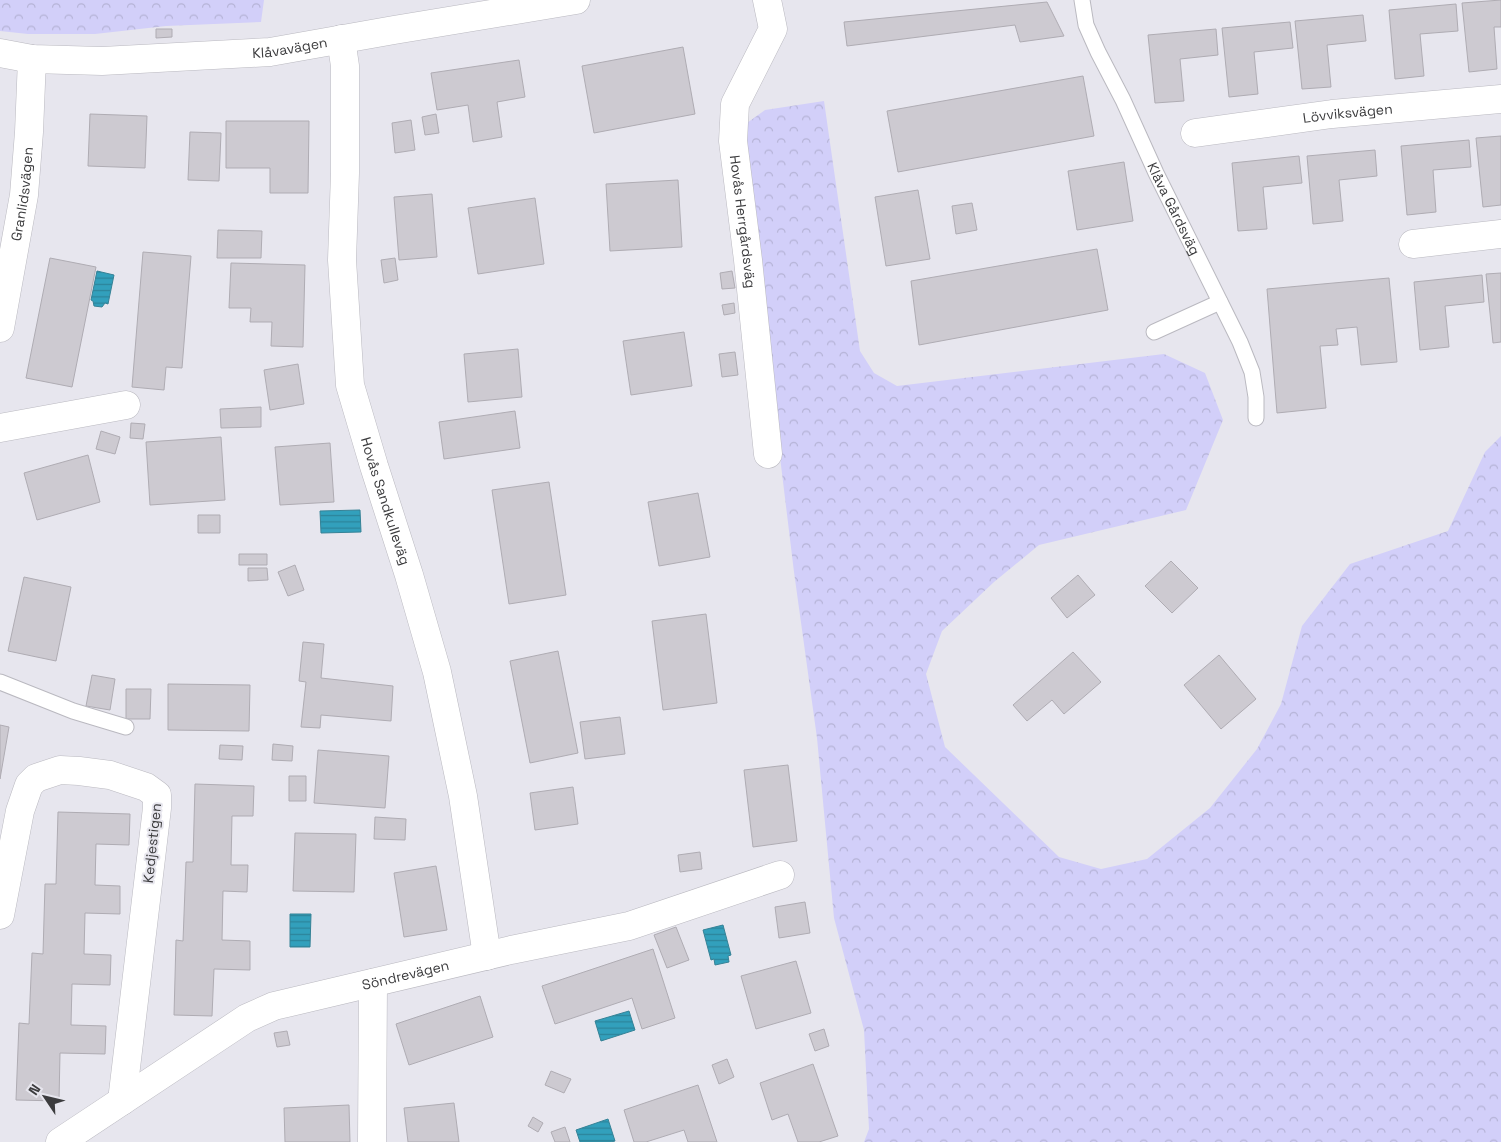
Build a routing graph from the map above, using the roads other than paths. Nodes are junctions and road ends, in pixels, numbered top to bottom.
1 (576, 0) edge
2 (767, 0) edge
3 (1082, 0) edge
4 (341, 39) junction
5 (0, 53) edge
6 (32, 58) junction
7 (1501, 99) edge
8 (1195, 133) dead end
9 (1501, 234) edge
10 (1413, 244) dead end
11 (1220, 302) junction
12 (0, 328) edge
13 (1154, 332) dead end
14 (126, 405) dead end
15 (1256, 418) dead end
16 (0, 428) edge
17 (768, 454) dead end
18 (0, 682) edge
19 (126, 727) dead end
20 (780, 874) dead end
21 (0, 915) edge
22 (487, 956) junction
23 (373, 983) junction
24 (122, 1101) junction
25 (60, 1142) edge
26 (372, 1142) edge

1 - 4 street, Klåvavägen
2 - 17 street, Hovås Herrgårdsväg
3 - 11 lane, Klåva Gårdsväg
4 - 6 street, Klåvavägen
4 - 22 street, Hovås Sandkulleväg
5 - 6 street, Klåvavägen
6 - 12 street, Granlidsvägen
7 - 8 street, Lövviksvägen
9 - 10 street
11 - 13 lane
11 - 15 lane, Klåva Gårdsväg
14 - 16 street
18 - 19 lane
20 - 22 street, Söndrevägen
21 - 24 street, Kedjestigen
22 - 23 street, Söndrevägen
23 - 24 street, Söndrevägen
23 - 26 street
24 - 25 street, Söndrevägen

